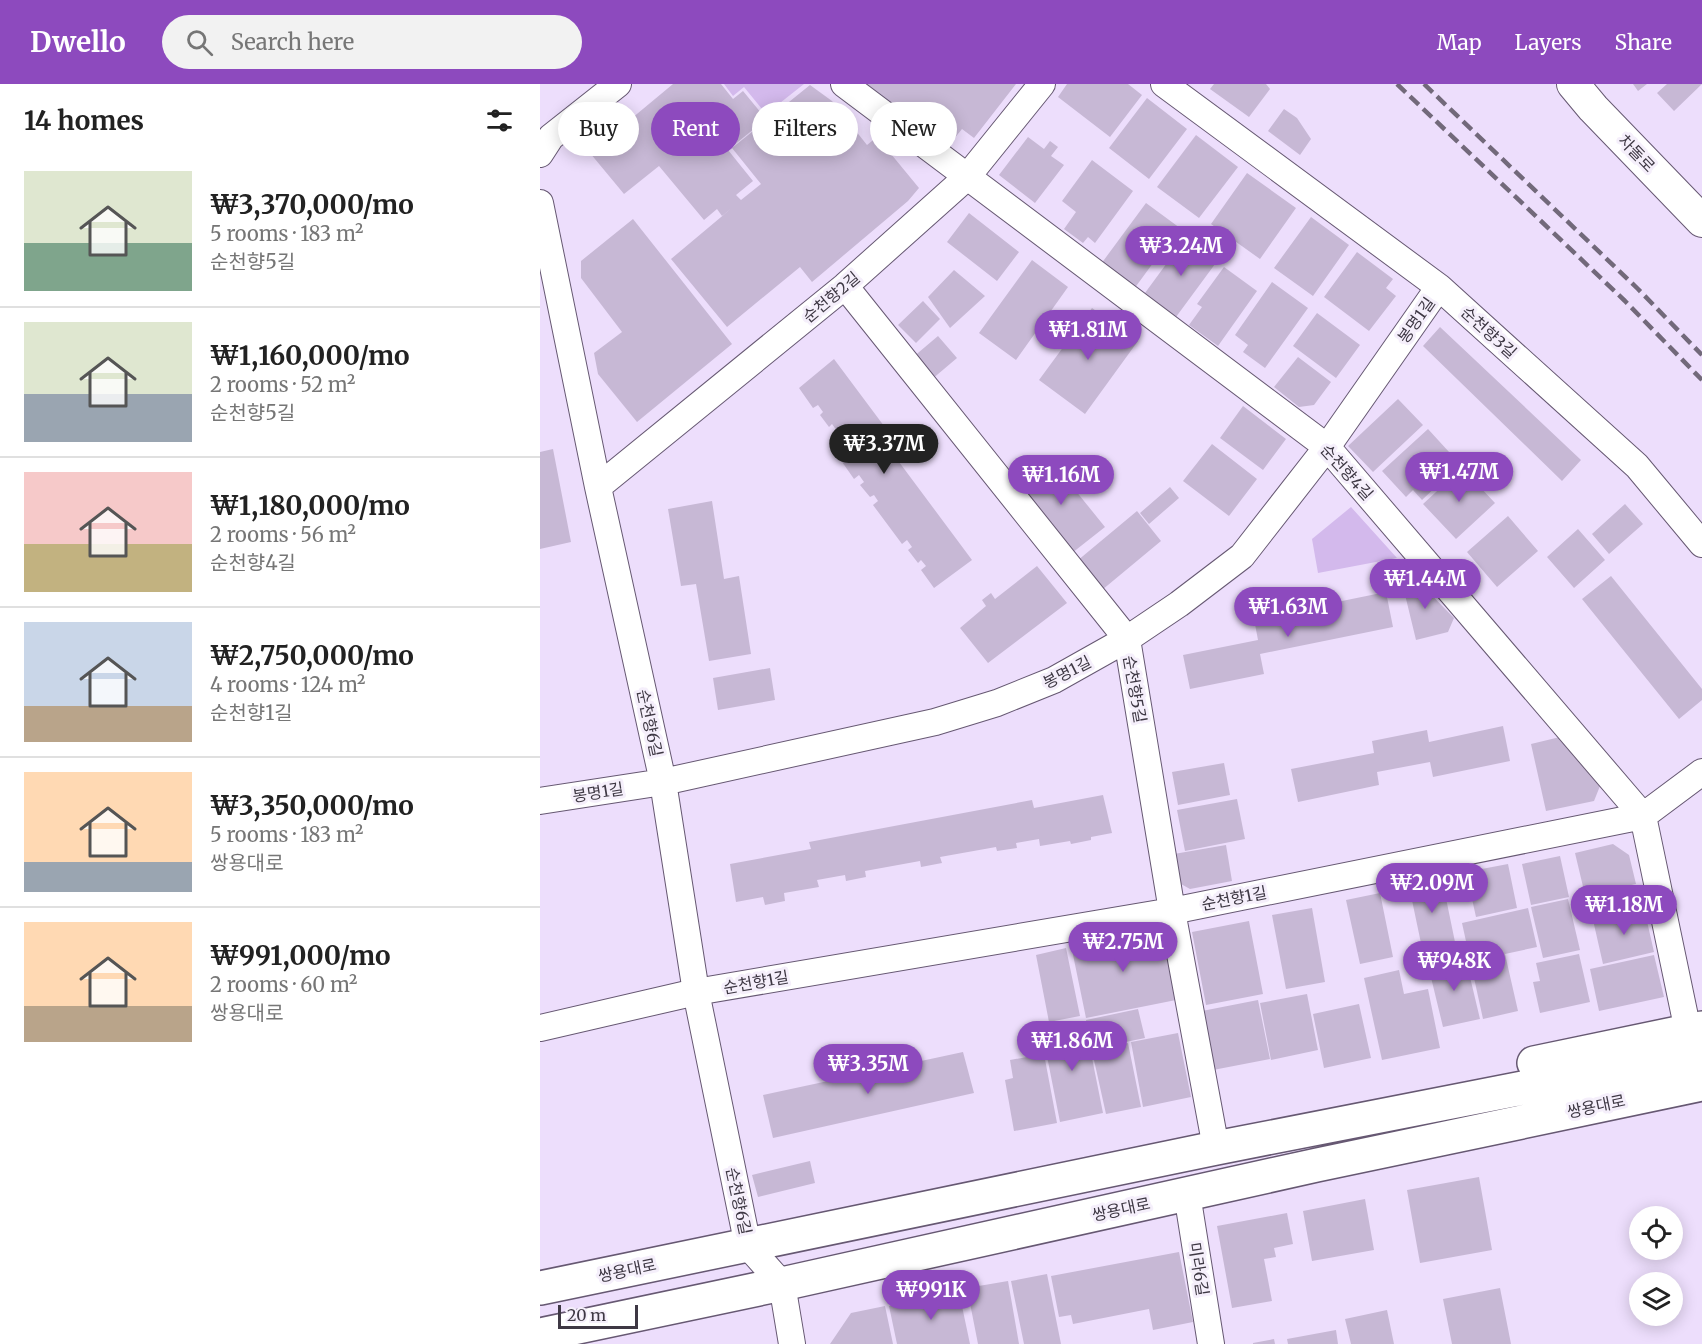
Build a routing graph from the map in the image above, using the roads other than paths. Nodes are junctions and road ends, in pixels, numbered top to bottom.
1 (618, 84) edge
2 (844, 84) edge
3 (1042, 84) edge
4 (1164, 84) edge
5 (1574, 84) edge
6 (544, 144) edge
7 (967, 177) junction
8 (540, 203) edge
9 (1702, 221) edge
10 (845, 286) junction
11 (1439, 287) junction
12 (1327, 447) junction
13 (598, 487) junction
14 (1702, 544) edge
15 (1127, 639) junction
16 (1702, 772) edge
17 (663, 782) junction
18 (540, 801) edge
19 (1643, 816) junction
20 (1172, 911) junction
21 (696, 992) junction
22 (540, 1028) edge
23 (1698, 1037) edge
24 (1702, 1084) edge
25 (1702, 1106) edge
26 (1216, 1148) junction
27 (1317, 1165) junction
28 (1187, 1194) junction
29 (748, 1245) junction
30 (782, 1284) junction
31 (540, 1288) edge
32 (540, 1335) edge
33 (792, 1344) edge
34 (1211, 1344) edge

1 - 6 street
2 - 7 street, 순천향4길
3 - 7 street, 순천향2길
4 - 11 street, 순천향3길
5 - 9 street, 차돌로
7 - 10 street, 순천향2길
7 - 12 street, 순천향4길
8 - 13 street, 순천향6길
10 - 13 street, 순천향2길
10 - 15 street, 순천향5길
11 - 12 street, 봉명1길
11 - 14 street, 순천향3길
12 - 15 street, 봉명1길
12 - 19 street, 순천향4길
13 - 17 street, 순천향6길
15 - 17 street, 봉명1길
15 - 20 street, 순천향5길
16 - 19 street, 순천향1길
17 - 18 street, 봉명1길
17 - 21 street, 순천향6길
19 - 20 street, 순천향1길
19 - 23 street, 순천향4길
20 - 21 street, 순천향1길
20 - 26 street, 순천향5길
21 - 22 street, 순천향1길
21 - 29 street, 순천향6길
23 - 26 main road, 쌍용대로
24 - 27 main road, 쌍용대로
25 - 27 main road
26 - 29 main road, 쌍용대로
27 - 28 main road, 쌍용대로
28 - 30 main road, 쌍용대로
28 - 34 street, 미라6길
29 - 30 street
29 - 31 main road, 쌍용대로
30 - 32 main road, 쌍용대로
30 - 33 street

